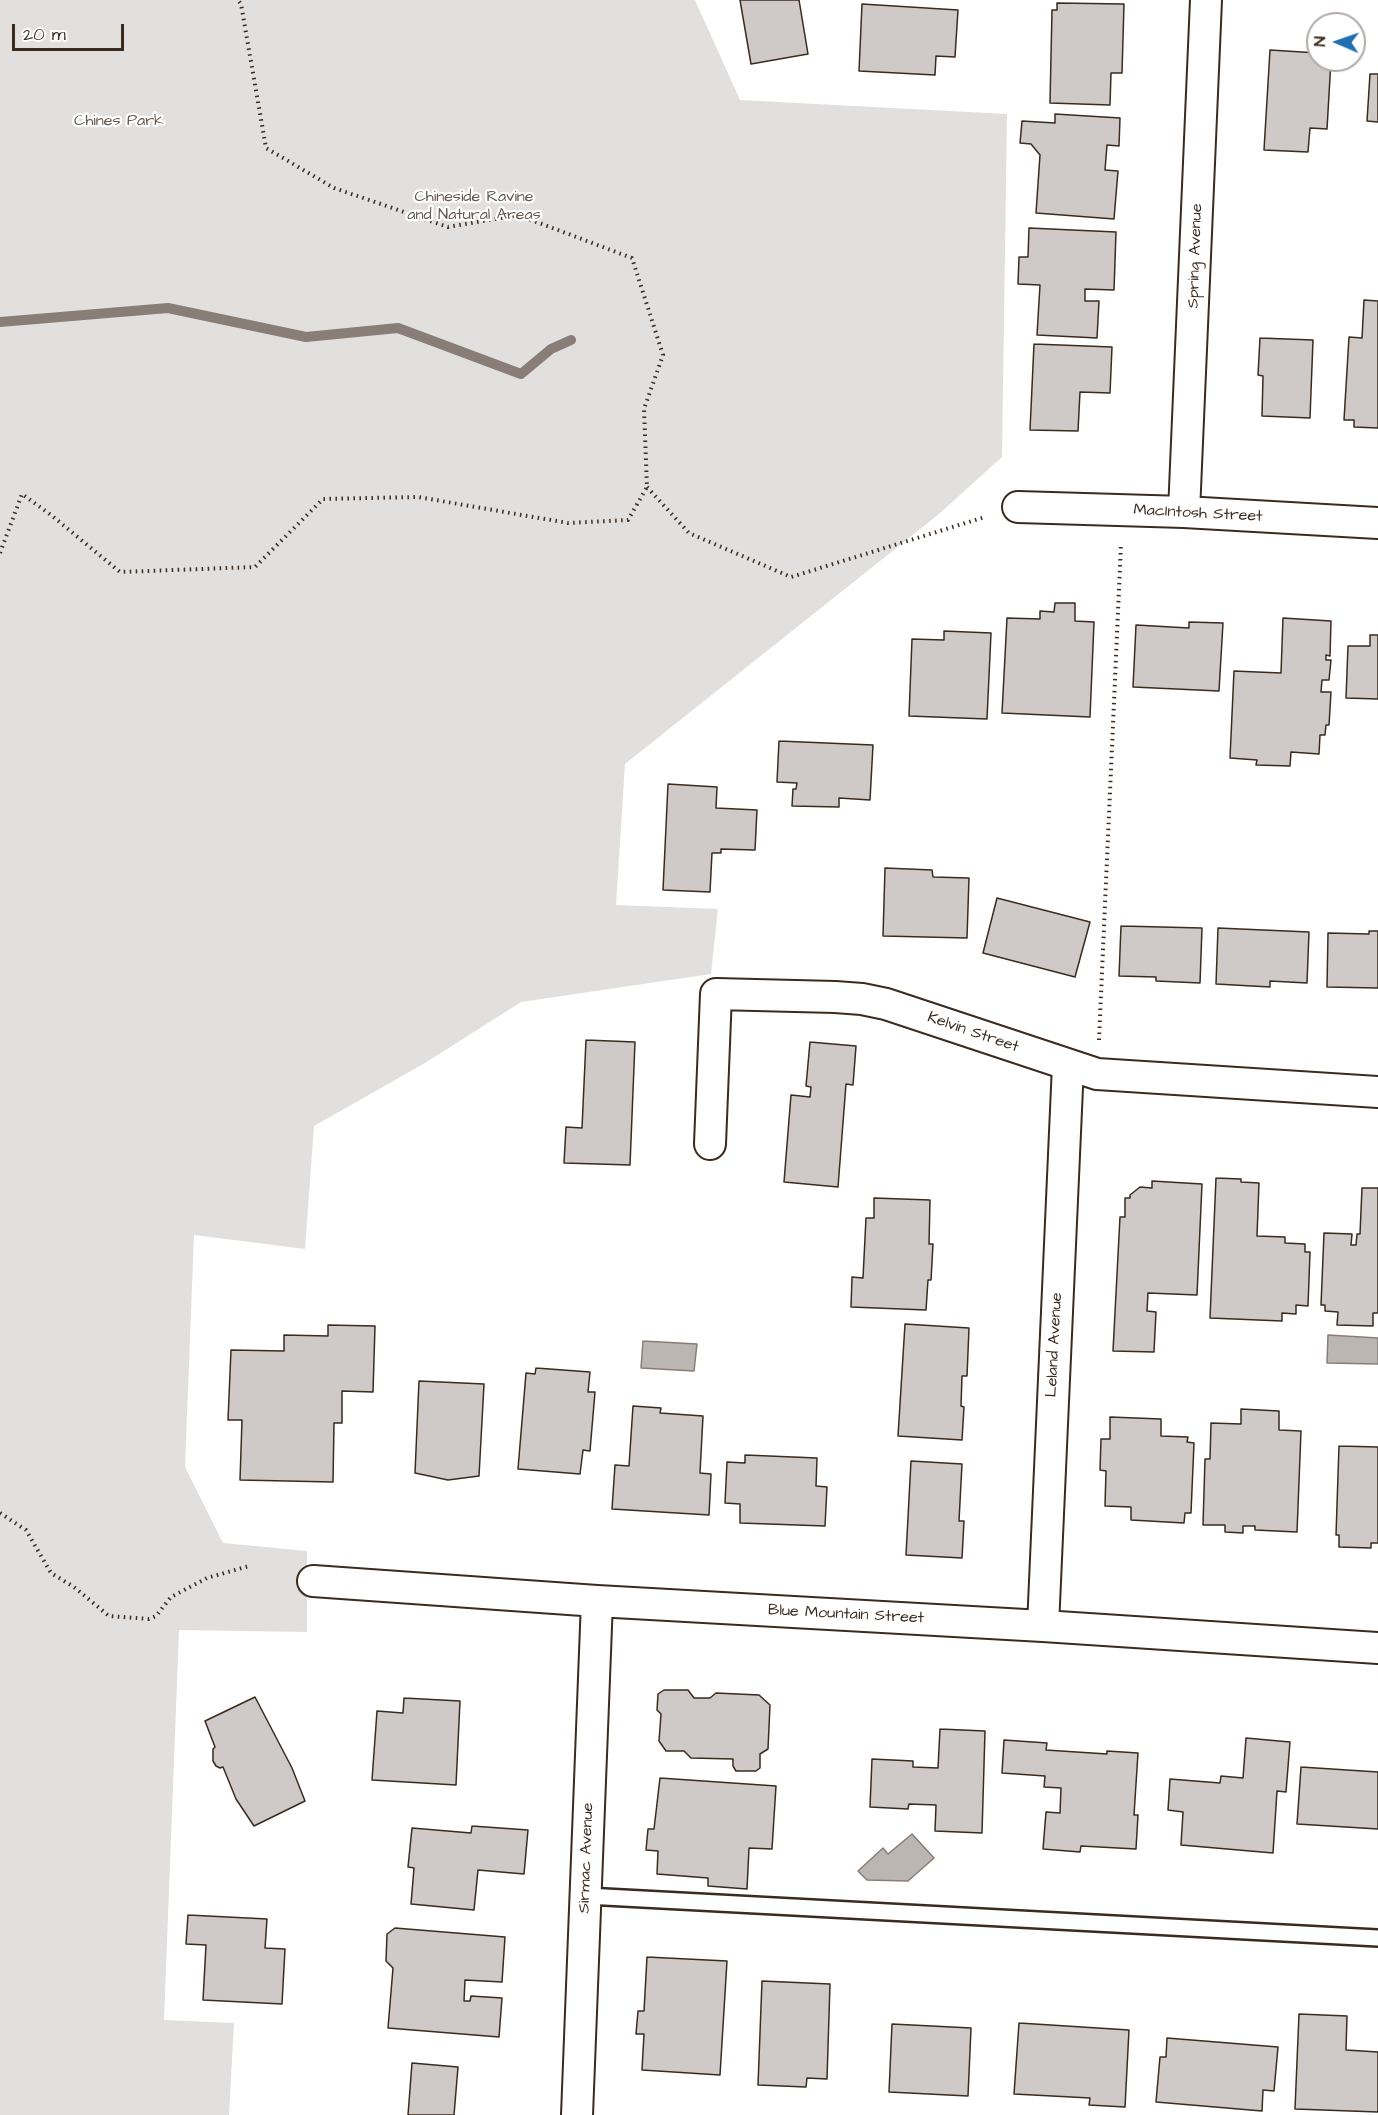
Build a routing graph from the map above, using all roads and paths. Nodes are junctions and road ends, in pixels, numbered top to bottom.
1 (238, 0) edge
2 (1206, 0) edge
3 (647, 486) junction
4 (1018, 507) joint
5 (1123, 510) junction
6 (1184, 512) junction
7 (1378, 523) edge
8 (0, 553) edge
9 (1068, 1065) junction
10 (1097, 1074) junction
11 (1378, 1092) edge
12 (710, 1144) dead end
13 (0, 1513) edge
14 (249, 1566) dead end
15 (313, 1581) dead end
16 (597, 1601) junction
17 (1042, 1626) junction
18 (1378, 1648) edge
19 (586, 1896) junction
20 (1378, 1938) edge
21 (577, 2115) edge

1 - 3 path
2 - 6 street, Spring Avenue
3 - 4 path
3 - 8 path
4 - 5 street, MacIntosh Street
5 - 6 street, MacIntosh Street
5 - 10 path
6 - 7 street, MacIntosh Street
9 - 10 street, Kelvin Street
9 - 12 street, Kelvin Street
9 - 17 street, Leland Avenue
10 - 11 street, Kelvin Street
13 - 14 path
15 - 16 street, Blue Mountain Street
16 - 17 street, Blue Mountain Street
16 - 19 street, Sirmac Avenue
17 - 18 street, Blue Mountain Street
19 - 20 lane
19 - 21 street, Sirmac Avenue

